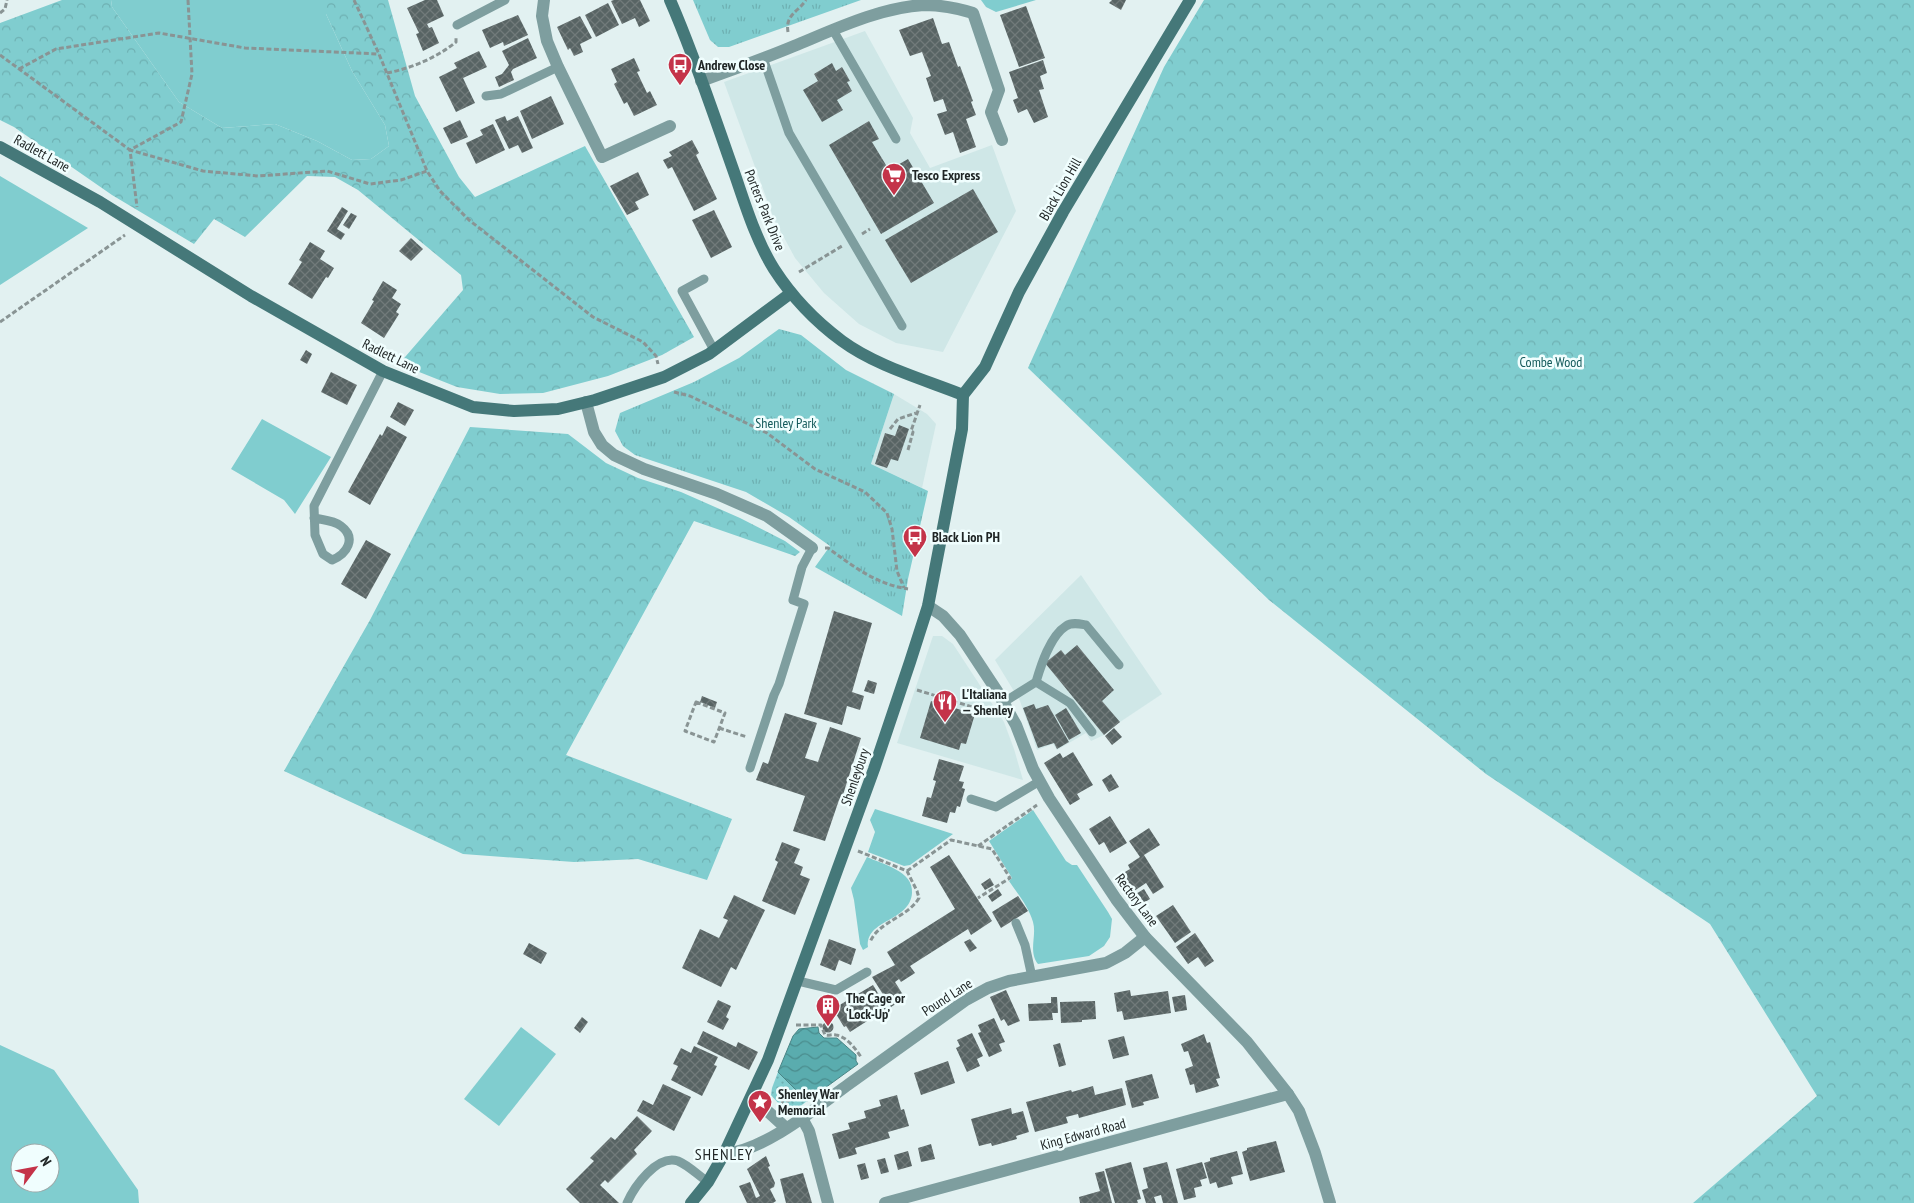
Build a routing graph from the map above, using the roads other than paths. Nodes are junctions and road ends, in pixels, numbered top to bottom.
1 (506, 0) edge
2 (544, 0) edge
3 (670, 0) edge
4 (1190, 0) edge
5 (968, 5) edge
6 (457, 25) road end
7 (833, 30) junction
8 (763, 58) junction
9 (558, 68) junction
10 (701, 81) junction
11 (486, 96) dead end
12 (670, 126) dead end
13 (896, 139) dead end
14 (1002, 140) dead end
15 (0, 147) edge
16 (704, 279) dead end
17 (791, 293) junction
18 (902, 326) dead end
19 (714, 350) junction
20 (383, 371) junction
21 (963, 395) junction
22 (586, 402) junction
23 (314, 518) junction
24 (812, 548) joint
25 (928, 606) junction
26 (1119, 666) dead end
27 (1036, 682) junction
28 (1004, 702) junction
29 (1092, 732) dead end
30 (750, 768) dead end
31 (1040, 781) junction
32 (971, 799) dead end
33 (1016, 923) dead end
34 (1145, 937) junction
35 (867, 972) dead end
36 (1032, 977) junction
37 (798, 981) junction
38 (1288, 1094) junction
39 (752, 1097) junction
40 (802, 1118) junction
41 (786, 1128) junction
42 (724, 1154) junction
43 (708, 1182) junction
44 (626, 1203) edge
45 (691, 1203) edge
46 (828, 1203) edge
47 (885, 1203) edge
48 (1330, 1203) edge

1 - 6 lane
2 - 9 street
3 - 10 street, Porters Park Drive
4 - 21 street, Black Lion Hill
5 - 7 street
5 - 14 street
7 - 8 street
7 - 13 lane
8 - 10 street
8 - 18 lane
9 - 11 lane
9 - 12 street
10 - 17 street, Porters Park Drive
15 - 20 street, Radlett Lane
16 - 19 lane
17 - 19 street, Radlett Lane
17 - 21 street, Porters Park Drive
19 - 22 street, Radlett Lane
20 - 22 street, Radlett Lane
20 - 23 lane
21 - 25 street, Shenleybury
22 - 24 street
23 - 23 lane
24 - 30 lane
25 - 28 street, Rectory Lane
25 - 37 street, Shenleybury
26 - 27 lane
27 - 28 lane
27 - 29 lane
28 - 31 street, Rectory Lane
31 - 32 lane
31 - 34 street, Rectory Lane
33 - 36 lane
34 - 36 street, Pound Lane
34 - 38 street, Rectory Lane
35 - 37 lane
36 - 40 street, Pound Lane
37 - 39 street, Shenleybury
38 - 47 street, King Edward Road
38 - 48 street, Rectory Lane
39 - 41 street
39 - 42 street, Shenleybury
40 - 41 street, Pound Lane
40 - 46 street
41 - 42 street, Pound Lane
42 - 43 street, Shenleybury
43 - 44 lane
43 - 45 street, Shenleybury

